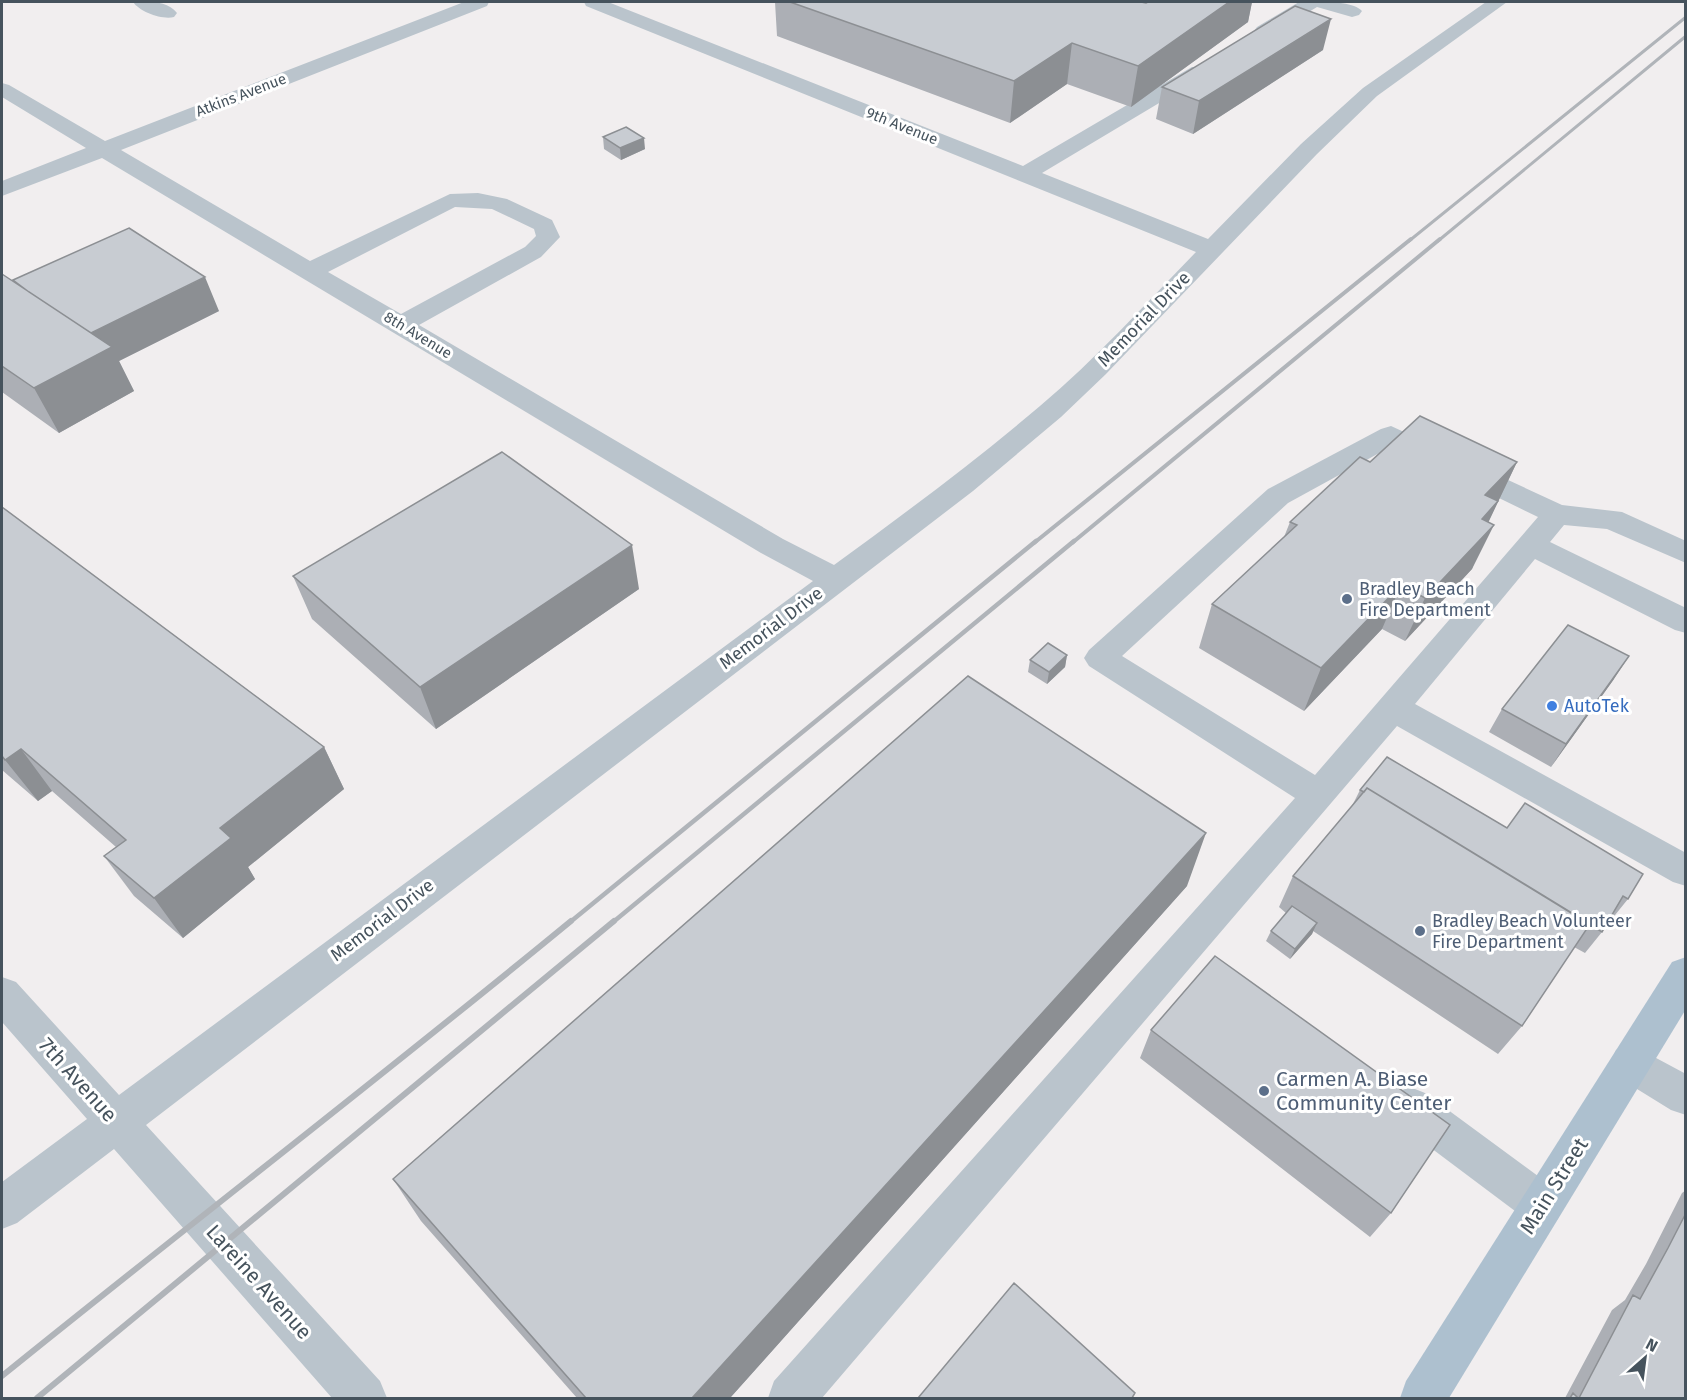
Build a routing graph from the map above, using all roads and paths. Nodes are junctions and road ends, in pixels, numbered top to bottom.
1 (142, 2) edge
2 (480, 2) edge
3 (593, 2) edge
4 (1312, 2) edge
5 (1320, 2) edge
6 (1498, 2) edge
7 (1352, 11) dead end
8 (167, 14) dead end
9 (1245, 42) edge
10 (1215, 61) edge
11 (2, 89) edge
12 (104, 149) junction
13 (1023, 175) junction
14 (2, 189) edge
15 (1211, 249) junction
16 (310, 271) junction
17 (400, 325) junction
18 (1557, 514) junction
19 (1532, 544) junction
20 (1686, 553) edge
21 (836, 579) junction
22 (1686, 622) edge
23 (1394, 708) junction
24 (1319, 795) junction
25 (1686, 871) edge
26 (1686, 974) edge
27 (2, 994) edge
28 (1630, 1063) junction
29 (1380, 1085) edge
30 (1686, 1096) edge
31 (115, 1121) junction
32 (155, 1165) joint
33 (1542, 1205) junction
34 (2, 1208) edge
35 (363, 1398) edge
36 (791, 1398) edge
37 (1423, 1398) edge

1 - 8 street
2 - 12 street, Atkins Avenue
3 - 13 street, 9th Avenue
4 - 9 street
5 - 7 street
6 - 15 street, Memorial Drive
10 - 13 street
11 - 12 street, 8th Avenue
12 - 14 street, Atkins Avenue
12 - 16 street, 8th Avenue
13 - 15 street, 9th Avenue
15 - 21 street, Memorial Drive
16 - 17 street, 8th Avenue
16 - 17 street
17 - 21 street, 8th Avenue
18 - 19 street
18 - 20 street
18 - 24 street
19 - 22 street
19 - 23 street
21 - 31 street, Memorial Drive
23 - 24 street
23 - 25 street
24 - 36 street
26 - 28 main road, Main Street
27 - 31 street, 7th Avenue
28 - 30 street
28 - 33 main road, Main Street
29 - 33 street
31 - 32 street, 7th Avenue
31 - 34 street, Memorial Drive
32 - 35 street, Lareine Avenue
33 - 37 main road, Main Street

